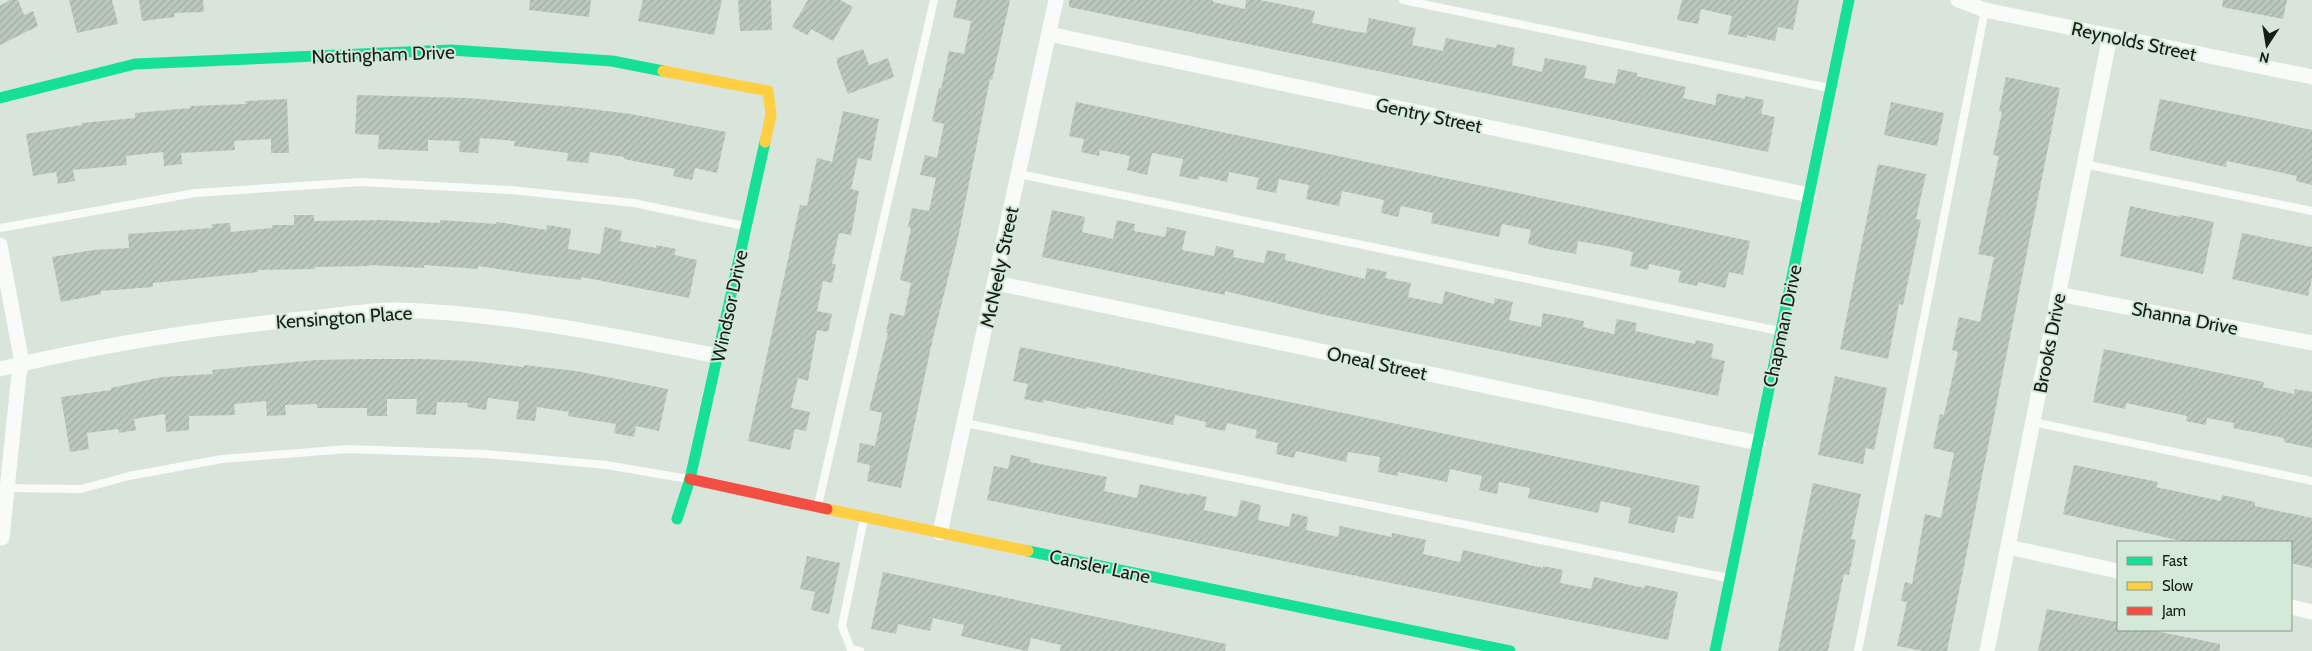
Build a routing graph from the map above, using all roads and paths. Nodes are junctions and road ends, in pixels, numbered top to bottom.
1 (934, 0) edge
2 (1056, 0) edge
3 (1403, 0) edge
4 (1849, 0) edge
5 (1964, 1) edge
6 (1985, 10) junction
7 (1049, 34) junction
8 (2110, 36) junction
9 (2312, 77) edge
10 (1831, 89) junction
11 (768, 91) joint
12 (0, 98) edge
13 (2084, 164) junction
14 (1019, 174) junction
15 (1809, 196) junction
16 (2312, 211) edge
17 (746, 227) junction
18 (0, 228) edge
19 (0, 245) edge
20 (996, 283) junction
21 (2058, 294) junction
22 (1781, 331) junction
23 (2312, 343) edge
24 (718, 356) junction
25 (22, 363) junction
26 (0, 369) edge
27 (2033, 422) junction
28 (965, 423) junction
29 (1758, 443) junction
30 (690, 479) junction
31 (2312, 481) edge
32 (7, 488) junction
33 (818, 507) junction
34 (865, 517) junction
35 (678, 520) dead end
36 (940, 533) junction
37 (2, 538) dead end
38 (2008, 547) junction
39 (2117, 571) edge
40 (1730, 578) junction
41 (2292, 607) edge
42 (2312, 612) edge
43 (860, 651) edge
44 (1510, 651) edge
45 (1715, 651) edge
46 (1858, 651) edge
47 (1988, 651) edge

1 - 33 lane
2 - 7 street, McNeely Street
3 - 10 lane
4 - 10 street, Chapman Drive
5 - 6 street, Reynolds Street
6 - 8 street, Reynolds Street
6 - 46 lane
7 - 14 street, McNeely Street
7 - 15 street, Gentry Street
8 - 9 street, Reynolds Street
8 - 13 street, Brooks Drive
10 - 15 street, Chapman Drive
11 - 12 street, Nottingham Drive
11 - 17 street, Windsor Drive
13 - 16 lane
13 - 21 street, Brooks Drive
14 - 20 street, McNeely Street
14 - 22 lane
15 - 22 street, Chapman Drive
17 - 18 lane
17 - 24 street, Windsor Drive
19 - 25 street
20 - 28 street, McNeely Street
20 - 29 street, Oneal Street
21 - 23 street, Shanna Drive
21 - 27 street, Brooks Drive
22 - 29 street, Chapman Drive
24 - 25 street, Kensington Place
24 - 30 street, Windsor Drive
25 - 26 street, Kensington Place
25 - 32 street
27 - 31 lane
27 - 38 street, Brooks Drive
28 - 36 street, McNeely Street
28 - 40 lane
29 - 40 street, Chapman Drive
30 - 32 lane
30 - 33 street, Cansler Lane
30 - 35 street, Windsor Drive
32 - 37 street
33 - 34 street, Cansler Lane
34 - 36 street, Cansler Lane
34 - 43 lane
36 - 44 street, Cansler Lane
38 - 39 street
38 - 47 street, Brooks Drive
40 - 45 street, Chapman Drive
41 - 42 street

